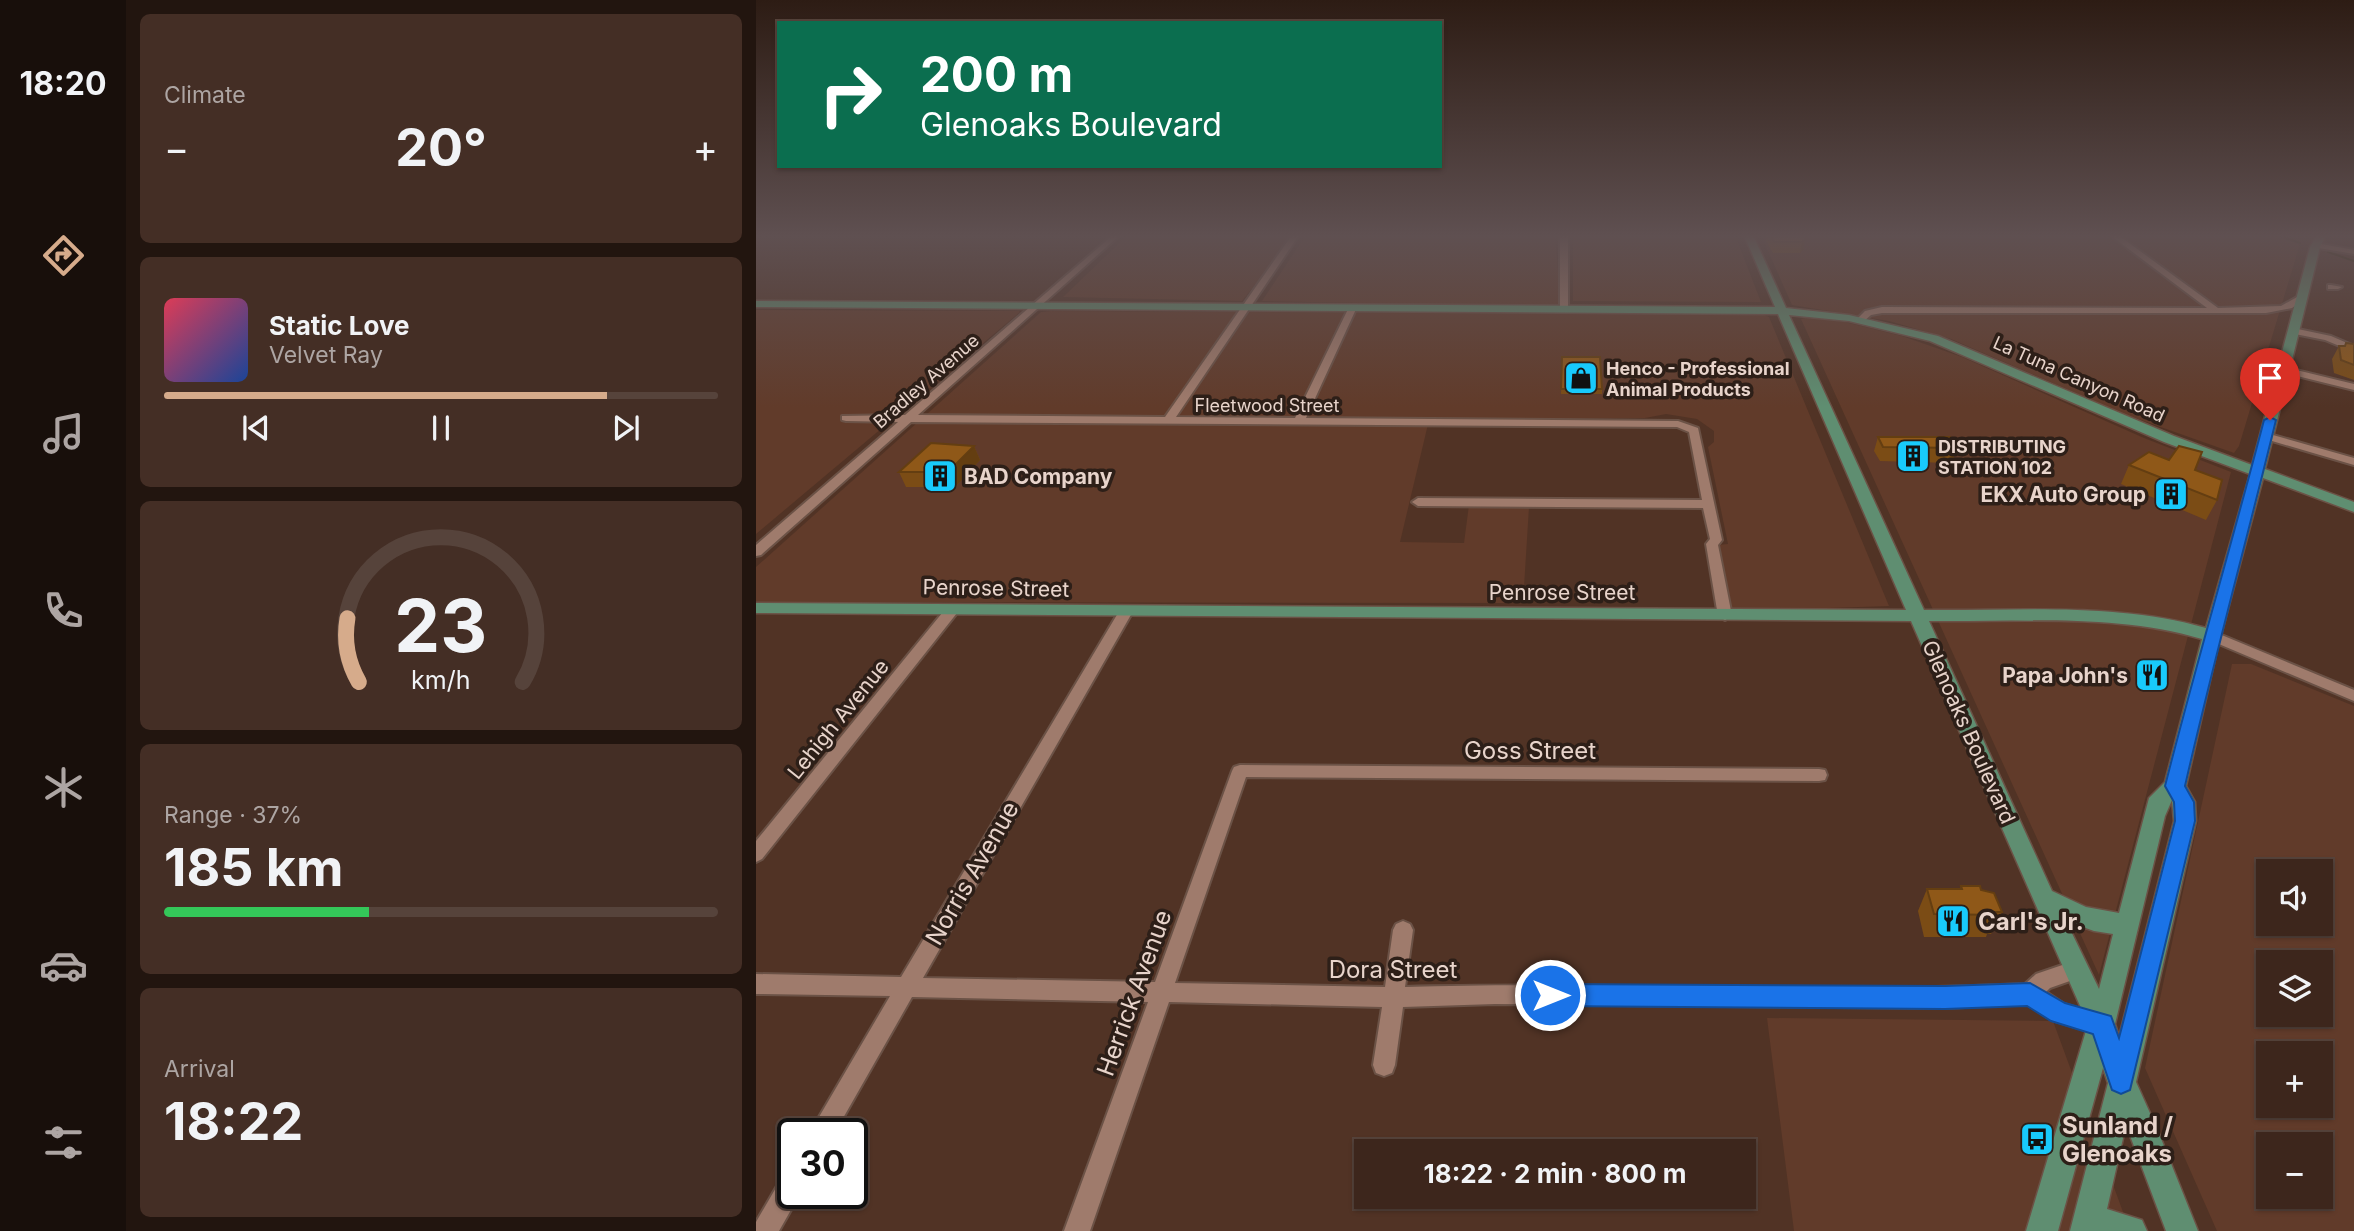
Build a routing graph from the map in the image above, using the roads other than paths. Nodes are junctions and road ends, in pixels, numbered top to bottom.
1 (1053, 292) edge
2 (1256, 292) edge
3 (1564, 292) edge
4 (1774, 292) edge
5 (2191, 292) edge
6 (2304, 292) edge
7 (2302, 298) junction
8 (756, 304) edge
9 (1040, 304) junction
10 (1247, 306) junction
11 (1353, 307) junction
12 (1564, 308) junction
13 (1782, 310) junction
14 (2216, 311) junction
15 (2241, 311) junction
16 (1860, 320) junction
17 (2294, 325) junction
18 (2354, 349) edge
19 (2284, 370) junction
20 (2354, 387) edge
21 (846, 418) dead end
22 (907, 419) junction
23 (1168, 421) junction
24 (1298, 423) junction
25 (2266, 436) junction
26 (2354, 463) edge
27 (2256, 472) junction
28 (1418, 502) dead end
29 (1708, 503) junction
30 (2354, 507) edge
31 (756, 552) edge
32 (756, 608) edge
33 (952, 610) junction
34 (1125, 613) junction
35 (1917, 615) junction
36 (1725, 616) junction
37 (2212, 636) junction
38 (2354, 696) edge
39 (1240, 771) joint
40 (1819, 775) dead end
41 (2175, 786) junction
42 (756, 854) edge
43 (2043, 898) junction
44 (2129, 923) junction
45 (1403, 930) dead end
46 (2077, 969) junction
47 (756, 984) edge
48 (906, 986) junction
49 (1161, 994) junction
50 (2030, 994) junction
51 (1394, 998) junction
52 (2102, 1025) junction
53 (1384, 1065) dead end
54 (2121, 1081) junction
55 (830, 1118) edge
56 (778, 1209) edge
57 (2088, 1225) edge
58 (765, 1231) edge
59 (1077, 1231) edge
60 (2042, 1231) edge
61 (2131, 1231) edge
62 (2182, 1231) edge

1 - 9 street, Bradley Avenue
2 - 10 street
3 - 12 street
4 - 13 main road, Glenoaks Boulevard
5 - 14 street
6 - 7 main road
7 - 15 street
7 - 17 main road
8 - 9 main road, La Tuna Canyon Road
9 - 10 main road, La Tuna Canyon Road
9 - 22 street, Bradley Avenue
10 - 11 main road, La Tuna Canyon Road
10 - 23 street
11 - 12 main road, La Tuna Canyon Road
11 - 24 street
12 - 13 main road, La Tuna Canyon Road
13 - 16 main road, La Tuna Canyon Road
13 - 35 main road, Glenoaks Boulevard
14 - 15 street
14 - 16 street
15 - 17 street
16 - 27 main road, La Tuna Canyon Road
17 - 18 street
17 - 19 main road
19 - 20 street
19 - 25 main road
21 - 22 street, Fleetwood Street
22 - 23 street, Fleetwood Street
22 - 31 street, Bradley Avenue
23 - 24 street, Fleetwood Street
24 - 29 street, Fleetwood Street
25 - 26 street
25 - 27 main road
27 - 30 main road, La Tuna Canyon Road
27 - 37 main road
28 - 29 street
29 - 36 street
32 - 33 main road, Penrose Street
33 - 34 main road, Penrose Street
33 - 42 street, Lehigh Avenue
34 - 36 main road, Penrose Street
34 - 48 street, Norris Avenue
35 - 36 main road, Penrose Street
35 - 37 main road, Penrose Street
35 - 43 main road, Glenoaks Boulevard
37 - 38 street, Penrose Street
37 - 41 main road
39 - 40 street, Goss Street
39 - 49 street, Herrick Avenue
41 - 44 main road
41 - 54 main road
43 - 44 main road
43 - 46 main road, Glenoaks Boulevard
44 - 52 main road
45 - 51 street
46 - 50 street
46 - 52 main road, Glenoaks Boulevard
47 - 48 street, Dora Street
48 - 49 street, Dora Street
48 - 55 street, Norris Avenue
49 - 51 street, Dora Street
49 - 59 street, Herrick Avenue
50 - 51 street, Dora Street
50 - 52 street
51 - 53 street
52 - 54 main road, Glenoaks Boulevard
52 - 60 main road
54 - 57 main road
54 - 62 main road, Glenoaks Boulevard
56 - 58 street
57 - 61 main road

